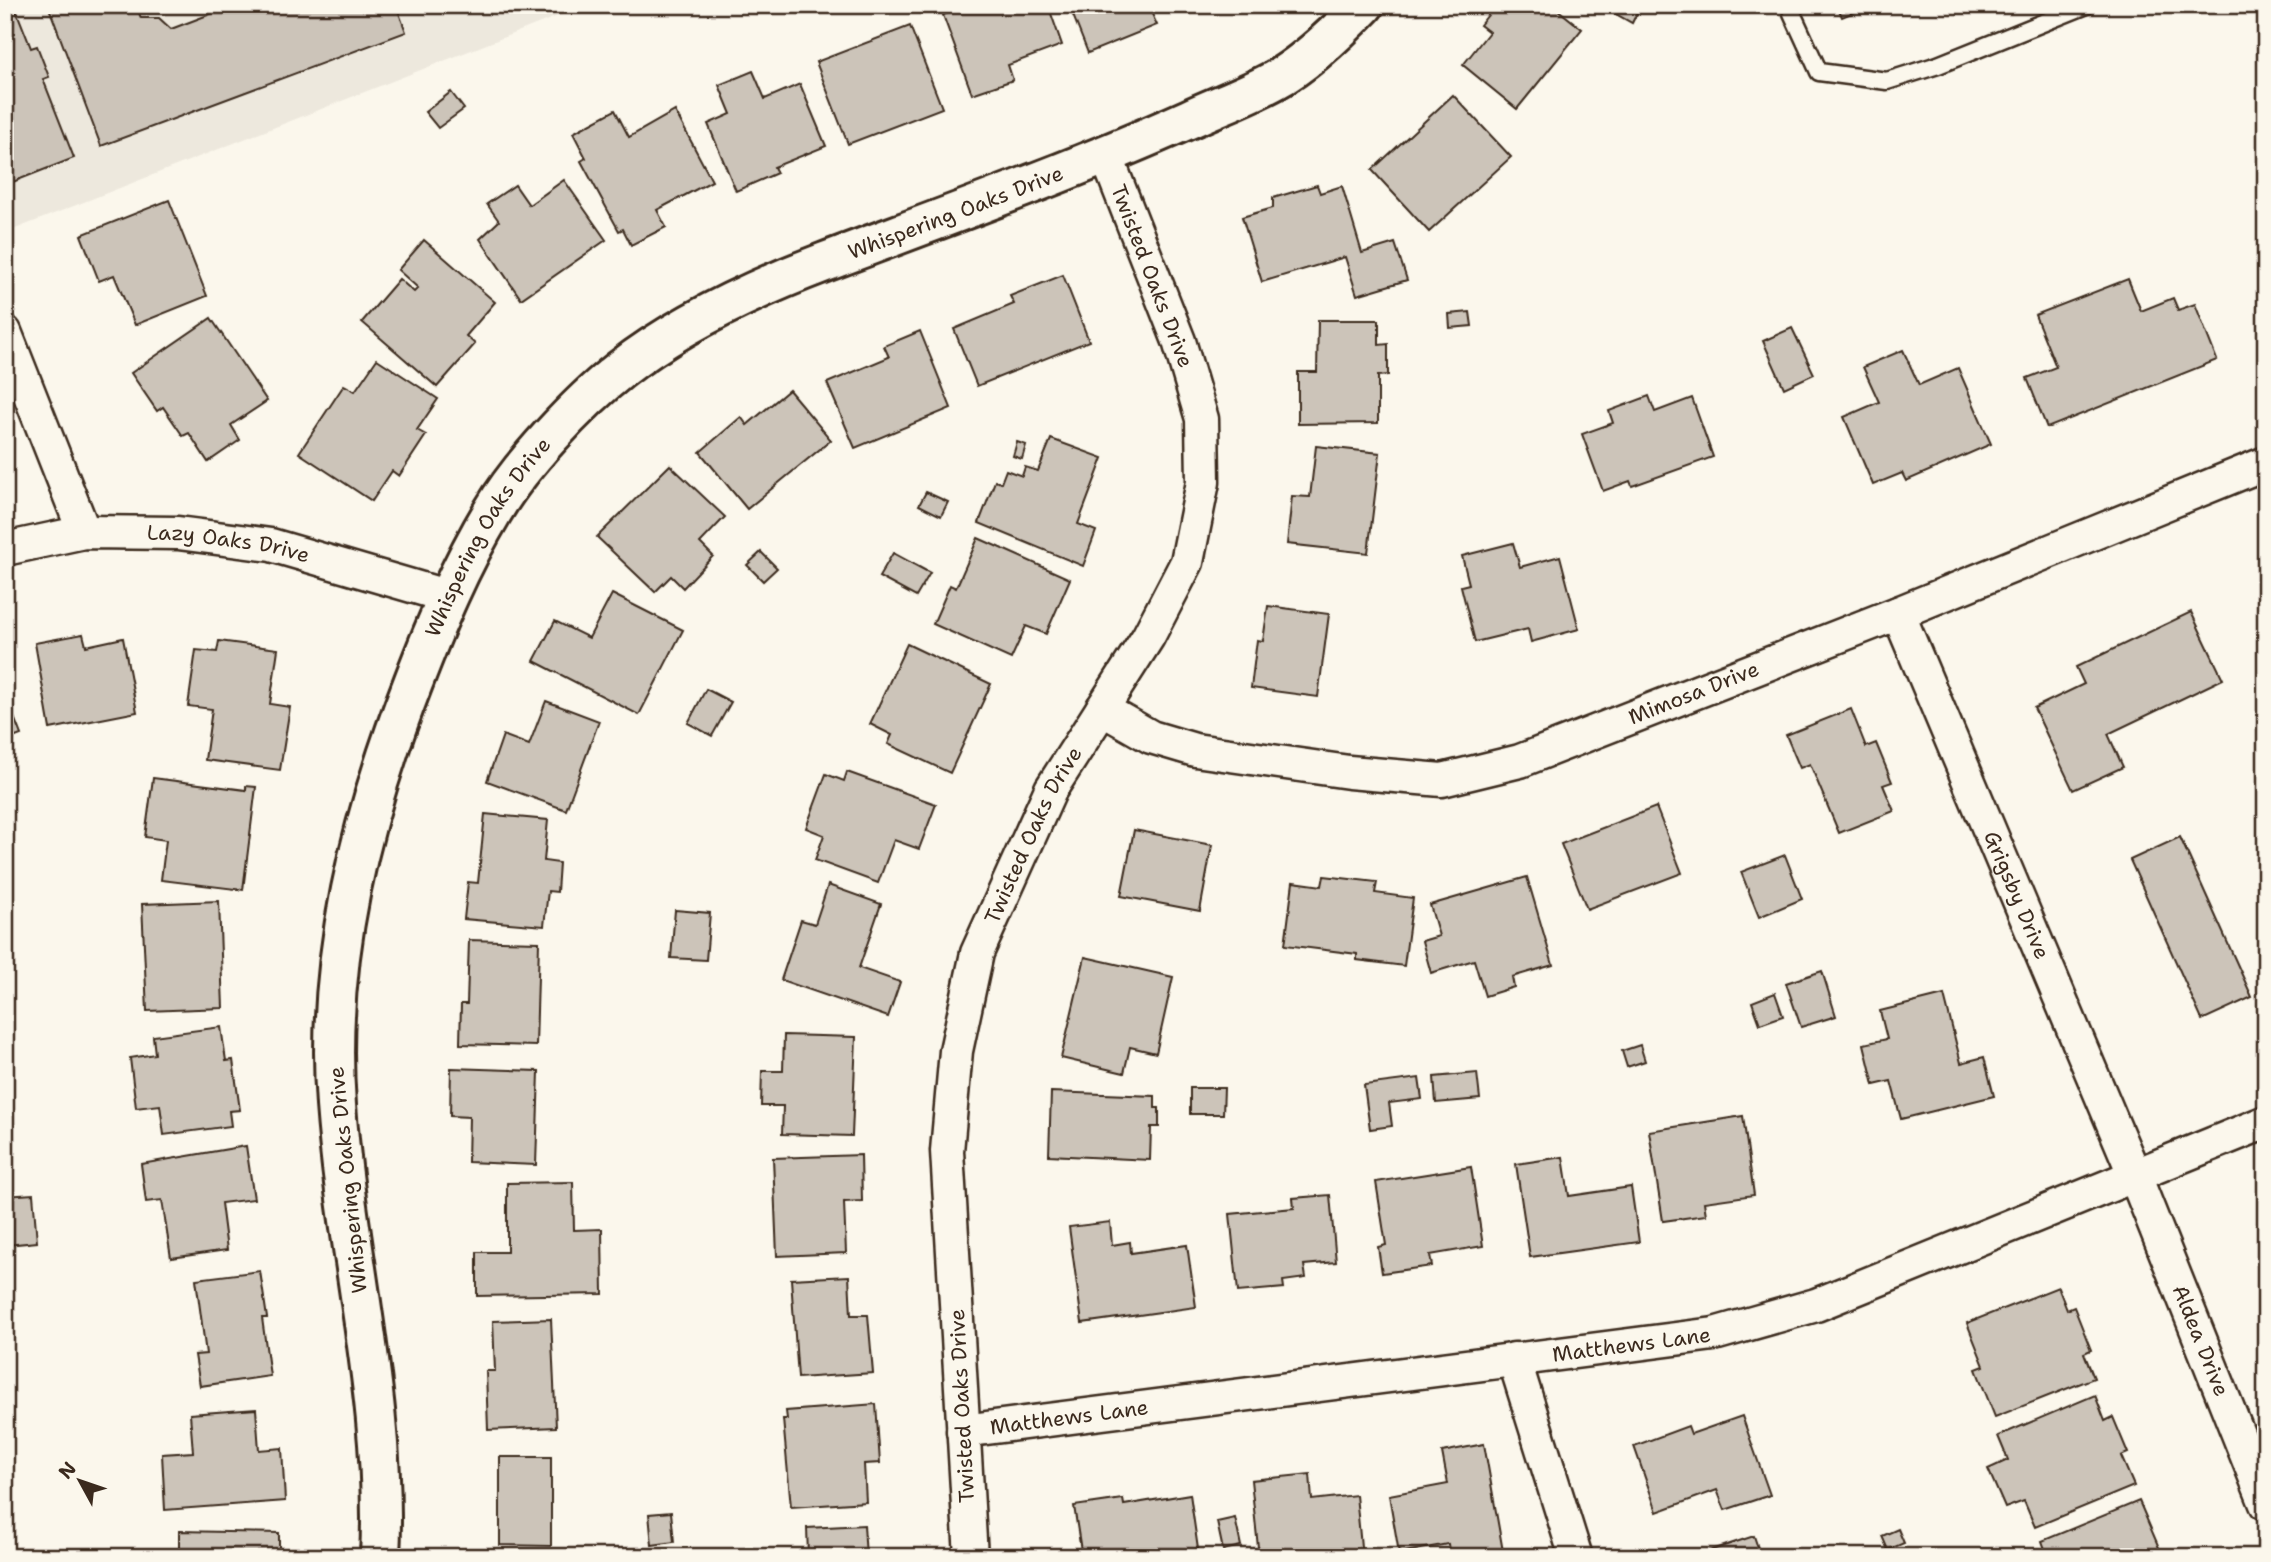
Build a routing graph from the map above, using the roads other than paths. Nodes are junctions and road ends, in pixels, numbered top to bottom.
1 (1364, 5) edge
2 (1793, 5) edge
3 (2087, 5) edge
4 (1106, 155) junction
5 (5, 332) edge
6 (2266, 463) edge
7 (84, 532) junction
8 (5, 549) edge
9 (446, 596) junction
10 (1898, 613) junction
11 (1102, 709) junction
12 (2266, 1122) edge
13 (2135, 1176) junction
14 (1514, 1359) junction
15 (963, 1431) junction
16 (2266, 1504) edge
17 (380, 1557) edge
18 (971, 1557) edge
19 (1576, 1557) edge

1 - 4 street, Whispering Oaks Drive
2 - 3 lane
4 - 9 street, Whispering Oaks Drive
4 - 11 street, Twisted Oaks Drive
5 - 7 street
6 - 10 street, Mimosa Drive
7 - 8 street, Lazy Oaks Drive
7 - 9 street, Lazy Oaks Drive
9 - 17 street, Whispering Oaks Drive
10 - 11 street, Mimosa Drive
10 - 13 street, Grigsby Drive
11 - 15 street, Twisted Oaks Drive
12 - 13 street, Matthews Lane
13 - 14 street, Matthews Lane
13 - 16 street, Aldea Drive
14 - 15 street, Matthews Lane
14 - 19 street
15 - 18 street, Twisted Oaks Drive

